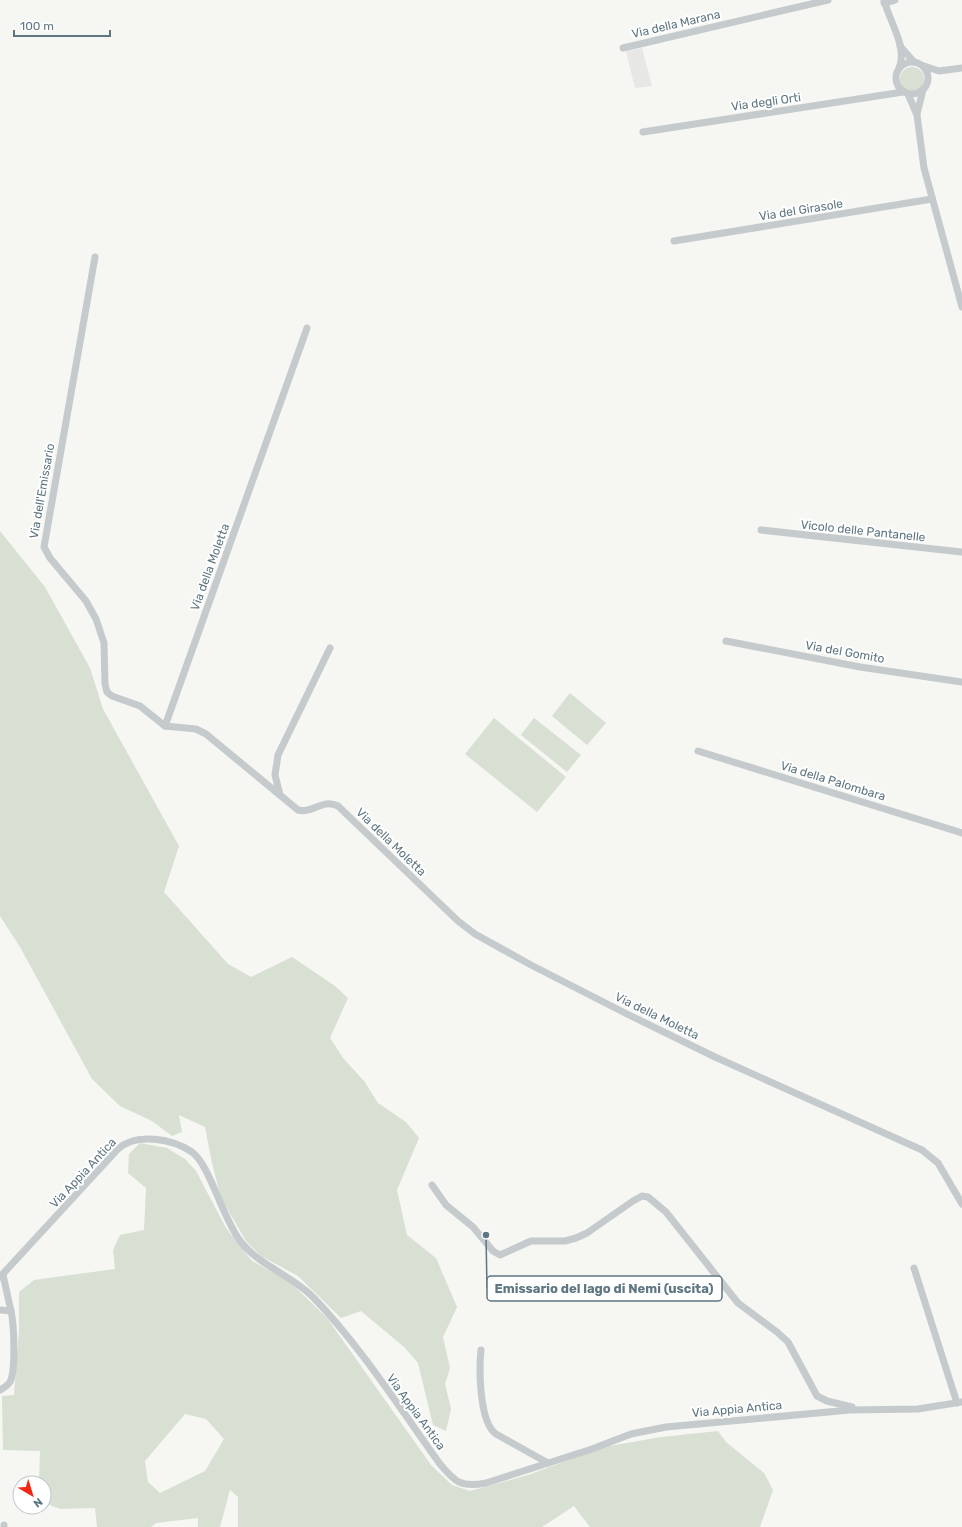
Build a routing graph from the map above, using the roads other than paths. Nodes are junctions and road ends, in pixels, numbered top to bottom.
1 (828, 0) edge
2 (895, 0) edge
3 (884, 1) edge
4 (900, 46) junction
5 (623, 48) dead end
6 (914, 62) junction
7 (924, 66) junction
8 (899, 68) junction
9 (962, 68) edge
10 (939, 71) junction
11 (928, 81) junction
12 (896, 84) junction
13 (923, 90) junction
14 (892, 93) junction
15 (906, 93) junction
16 (917, 115) junction
17 (643, 132) dead end
18 (932, 200) junction
19 (674, 241) dead end
20 (95, 257) dead end
21 (962, 307) edge
22 (307, 328) dead end
23 (761, 530) dead end
24 (962, 552) edge
25 (726, 641) dead end
26 (330, 648) dead end
27 (962, 682) edge
28 (166, 726) junction
29 (698, 751) dead end
30 (280, 796) junction
31 (962, 833) edge
32 (432, 1185) dead end
33 (962, 1204) edge
34 (914, 1268) dead end
35 (1, 1276) edge
36 (0, 1310) edge
37 (11, 1311) junction
38 (481, 1350) dead end
39 (0, 1390) edge
40 (960, 1403) edge
41 (862, 1409) junction
42 (548, 1463) junction

1 - 5 street, Via della Marana
2 - 3 street
3 - 4 street
4 - 6 street
4 - 8 street
6 - 7 street
6 - 8 street
7 - 10 street
7 - 11 street
8 - 12 street
9 - 10 street
10 - 11 street
11 - 13 street
12 - 14 street
12 - 15 street
13 - 15 street
13 - 16 street
14 - 15 street, Via degli Orti
14 - 17 street, Via degli Orti
15 - 16 street
16 - 18 street
18 - 19 street, Via del Girasole
18 - 21 street
20 - 28 street, Via dell'Emissario
22 - 28 street, Via della Moletta
23 - 24 street, Vicolo delle Pantanelle
25 - 27 street, Via del Gomito
26 - 30 street
28 - 30 street, Via della Moletta
29 - 31 street, Via della Palombara
30 - 33 street, Via della Moletta
32 - 41 street
34 - 40 street
35 - 37 street
35 - 42 street, Via Appia Antica
36 - 37 street
37 - 39 street
38 - 42 street
40 - 41 street, Via Appia Antica
41 - 42 street, Via Appia Antica

